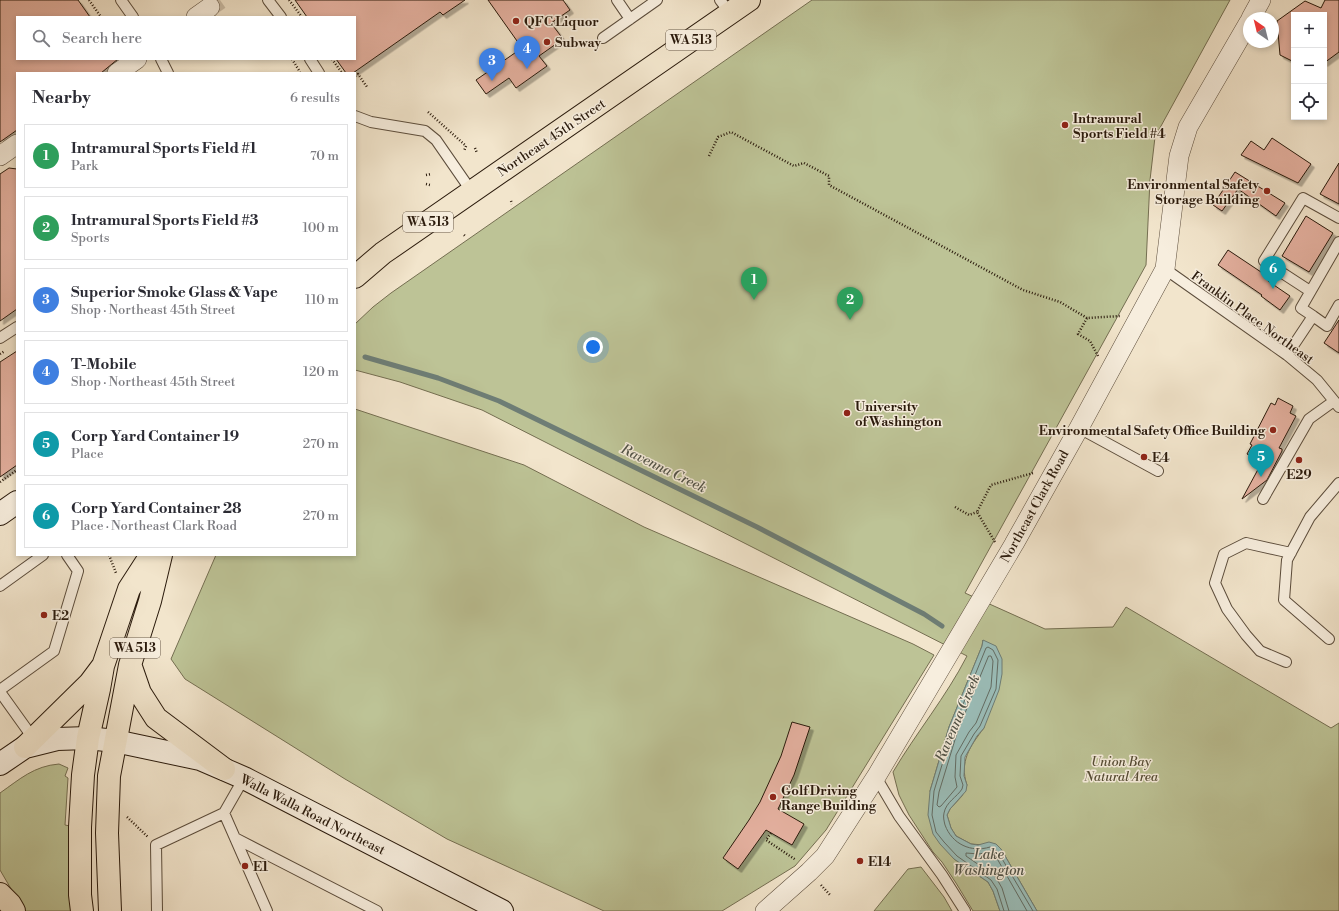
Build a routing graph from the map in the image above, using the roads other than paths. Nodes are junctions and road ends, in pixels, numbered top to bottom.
1 (121, 0) edge
2 (268, 0) edge
3 (617, 0) edge
4 (658, 0) edge
5 (749, 0) edge
6 (1261, 0) edge
7 (725, 7) edge
8 (1254, 12) edge
9 (132, 16) edge
10 (280, 16) edge
11 (630, 19) junction
12 (1243, 32) edge
13 (604, 38) dead end
14 (136, 60) edge
15 (162, 60) edge
16 (311, 60) edge
17 (118, 72) edge
18 (168, 72) edge
19 (318, 72) edge
20 (356, 116) edge
21 (16, 146) edge
22 (0, 156) edge
23 (472, 192) junction
24 (1339, 218) edge
25 (1339, 242) edge
26 (383, 253) junction
27 (356, 262) edge
28 (1165, 269) junction
29 (356, 276) edge
30 (1310, 291) junction
31 (1339, 305) edge
32 (1313, 316) junction
33 (16, 328) edge
34 (0, 338) edge
35 (1287, 355) junction
36 (1337, 404) edge
37 (1078, 428) junction
38 (1158, 471) dead end
39 (1339, 482) edge
40 (1262, 499) dead end
41 (16, 503) edge
42 (0, 514) edge
43 (1291, 553) junction
44 (43, 556) edge
45 (68, 556) edge
46 (134, 556) edge
47 (150, 556) edge
48 (161, 556) edge
49 (123, 581) junction
50 (0, 586) edge
51 (1329, 639) dead end
52 (1286, 662) dead end
53 (130, 665) junction
54 (103, 666) junction
55 (0, 691) edge
56 (88, 738) junction
57 (115, 741) junction
58 (29, 742) junction
59 (0, 764) edge
60 (224, 769) junction
61 (876, 777) junction
62 (244, 778) junction
63 (224, 814) junction
64 (236, 838) junction
65 (0, 894) edge
66 (14, 911) edge
67 (82, 911) edge
68 (110, 911) edge
69 (157, 911) edge
70 (268, 911) edge
71 (377, 911) edge
72 (502, 911) edge
73 (765, 911) edge
74 (965, 911) edge

1 - 9 lane
2 - 10 lane
3 - 11 lane
4 - 11 lane
5 - 7 main road, Northeast 45th Street / WA 513
6 - 8 street
7 - 23 main road, Northeast 45th Street / WA 513
11 - 13 lane
12 - 28 street, Northeast Clark Road
14 - 17 street
15 - 18 lane
16 - 19 lane
20 - 23 lane
21 - 22 street
23 - 26 main road, Northeast 45th Street / WA 513
24 - 30 lane
25 - 30 lane
26 - 27 main road
26 - 29 main road, Northeast 45th Street / WA 513
28 - 35 lane, Franklin Place Northeast
28 - 37 street, Northeast Clark Road
30 - 32 lane
31 - 32 lane
32 - 35 lane
33 - 34 lane
35 - 36 lane, Franklin Place Northeast
36 - 40 lane
37 - 38 lane
37 - 61 street, Northeast Clark Road
39 - 43 lane
41 - 42 street
43 - 51 lane
43 - 52 lane
44 - 50 lane
45 - 55 lane
46 - 49 main road
47 - 49 main road, WA 513
48 - 53 main road, WA 513
49 - 54 main road, WA 513
53 - 57 main road, WA 513
53 - 60 main road
54 - 56 main road, WA 513
54 - 58 main road
55 - 58 lane
56 - 57 street, Walla Walla Road Northeast
56 - 58 street, Walla Walla Road Northeast
56 - 67 main road, WA 513
57 - 60 street, Walla Walla Road Northeast
57 - 68 main road, WA 513
58 - 59 street
60 - 62 street, Walla Walla Road Northeast
61 - 73 street, Northeast Clark Road
61 - 74 lane
62 - 63 lane
62 - 72 street, Walla Walla Road Northeast
63 - 64 lane
63 - 69 lane
64 - 70 lane
64 - 71 lane
65 - 66 main road

